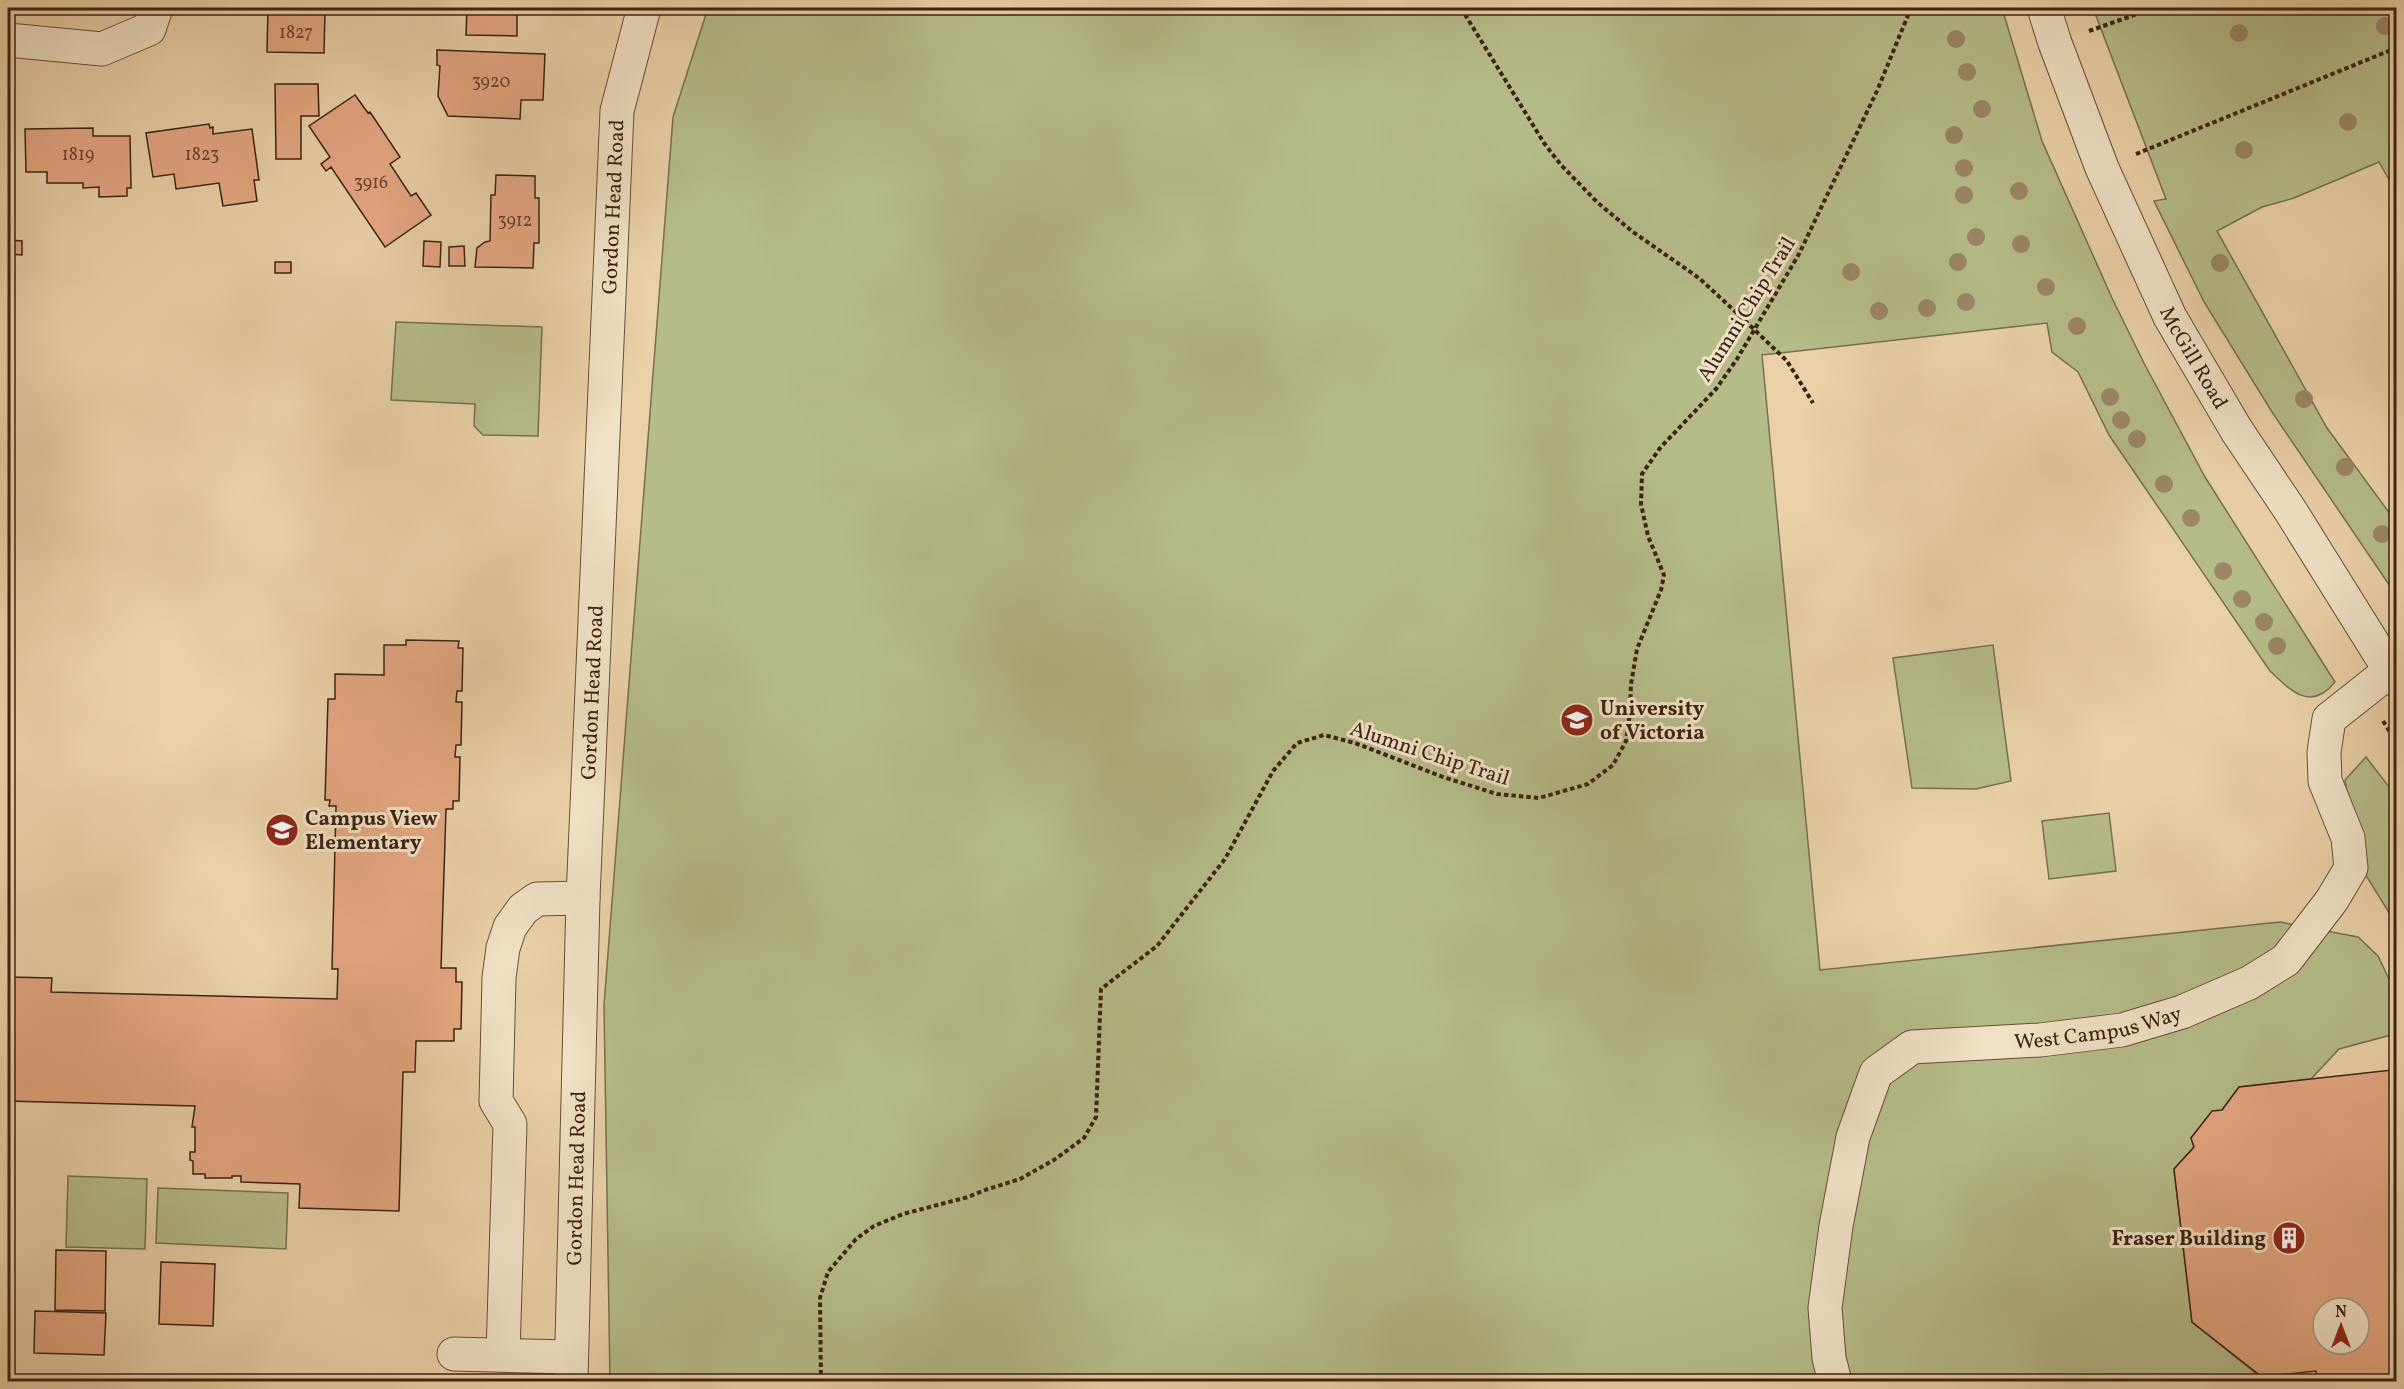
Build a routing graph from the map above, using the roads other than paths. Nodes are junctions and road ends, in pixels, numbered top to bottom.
1 (156, 8) edge
2 (644, 8) edge
3 (2044, 8) edge
4 (8, 40) edge
5 (2394, 672) edge
6 (583, 898) junction
7 (453, 1354) dead end
8 (503, 1355) junction
9 (571, 1369) edge
10 (1835, 1382) edge

1 - 4 street
2 - 6 street, Gordon Head Road
3 - 5 street, McGill Road
5 - 10 street, West Campus Way
6 - 8 street
6 - 9 street, Gordon Head Road
7 - 8 street
8 - 9 street

